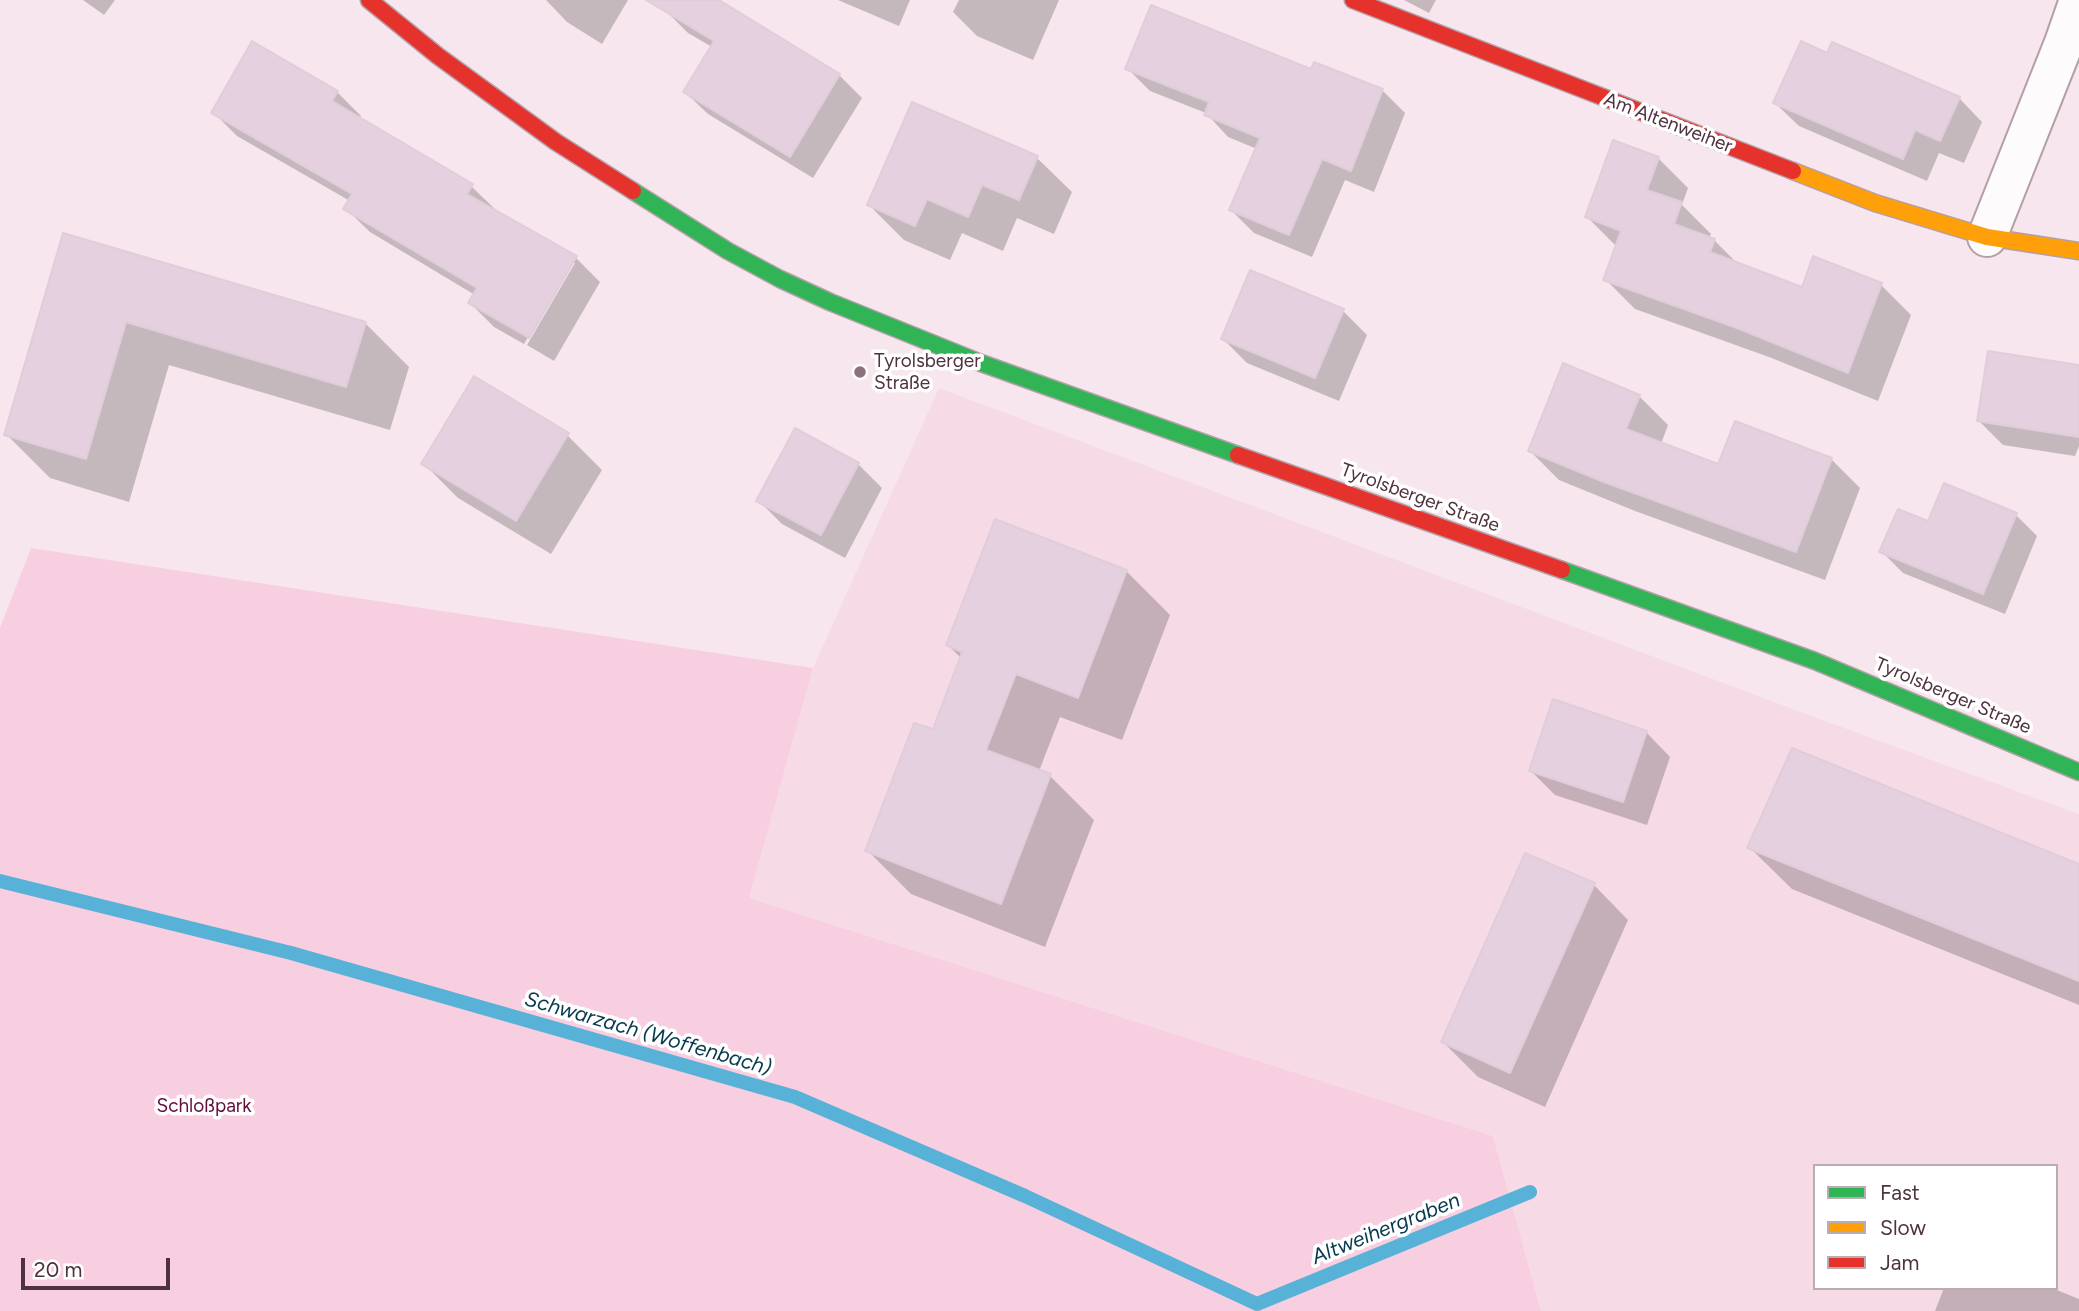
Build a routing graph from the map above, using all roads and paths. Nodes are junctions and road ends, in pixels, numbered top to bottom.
1 (369, 0) edge
2 (1353, 0) edge
3 (2079, 0) edge
4 (1987, 237) junction
5 (2079, 251) edge
6 (2079, 772) edge

1 - 6 street, Tyrolsberger Straße
2 - 4 street, Am Altenweiher
3 - 4 street
4 - 5 street, Am Altenweiher

